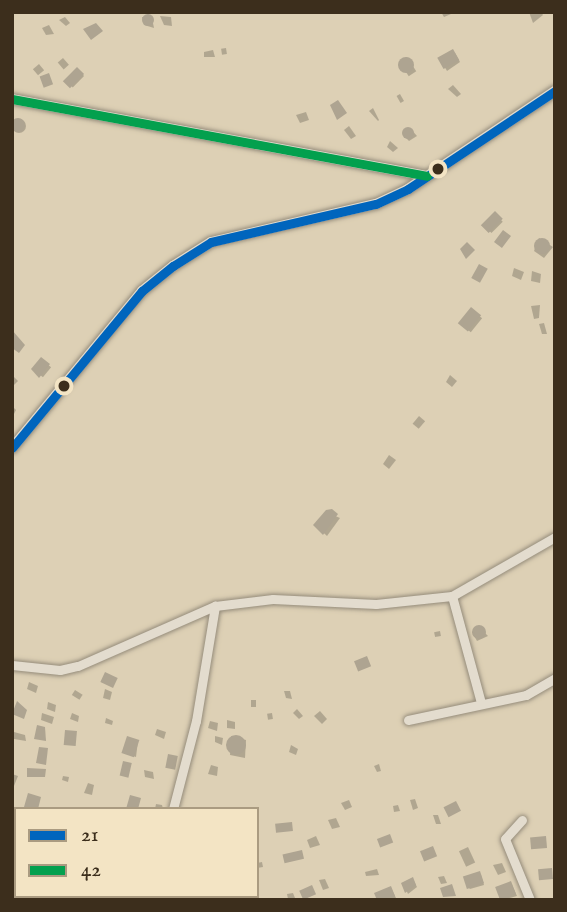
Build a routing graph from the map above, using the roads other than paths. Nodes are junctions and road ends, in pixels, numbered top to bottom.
1 (555, 91) edge
2 (12, 99) edge
3 (427, 176) junction
4 (12, 448) edge
5 (555, 537) edge
6 (452, 596) junction
7 (215, 606) junction
8 (12, 665) edge
9 (555, 678) edge
10 (481, 703) junction
11 (408, 720) dead end
12 (174, 807) edge
13 (522, 820) dead end
14 (530, 900) edge

1 - 3 street
2 - 3 street
3 - 4 street
5 - 6 street
6 - 7 street
6 - 10 street
7 - 8 street
7 - 12 street
9 - 10 street
10 - 11 street
13 - 14 street

